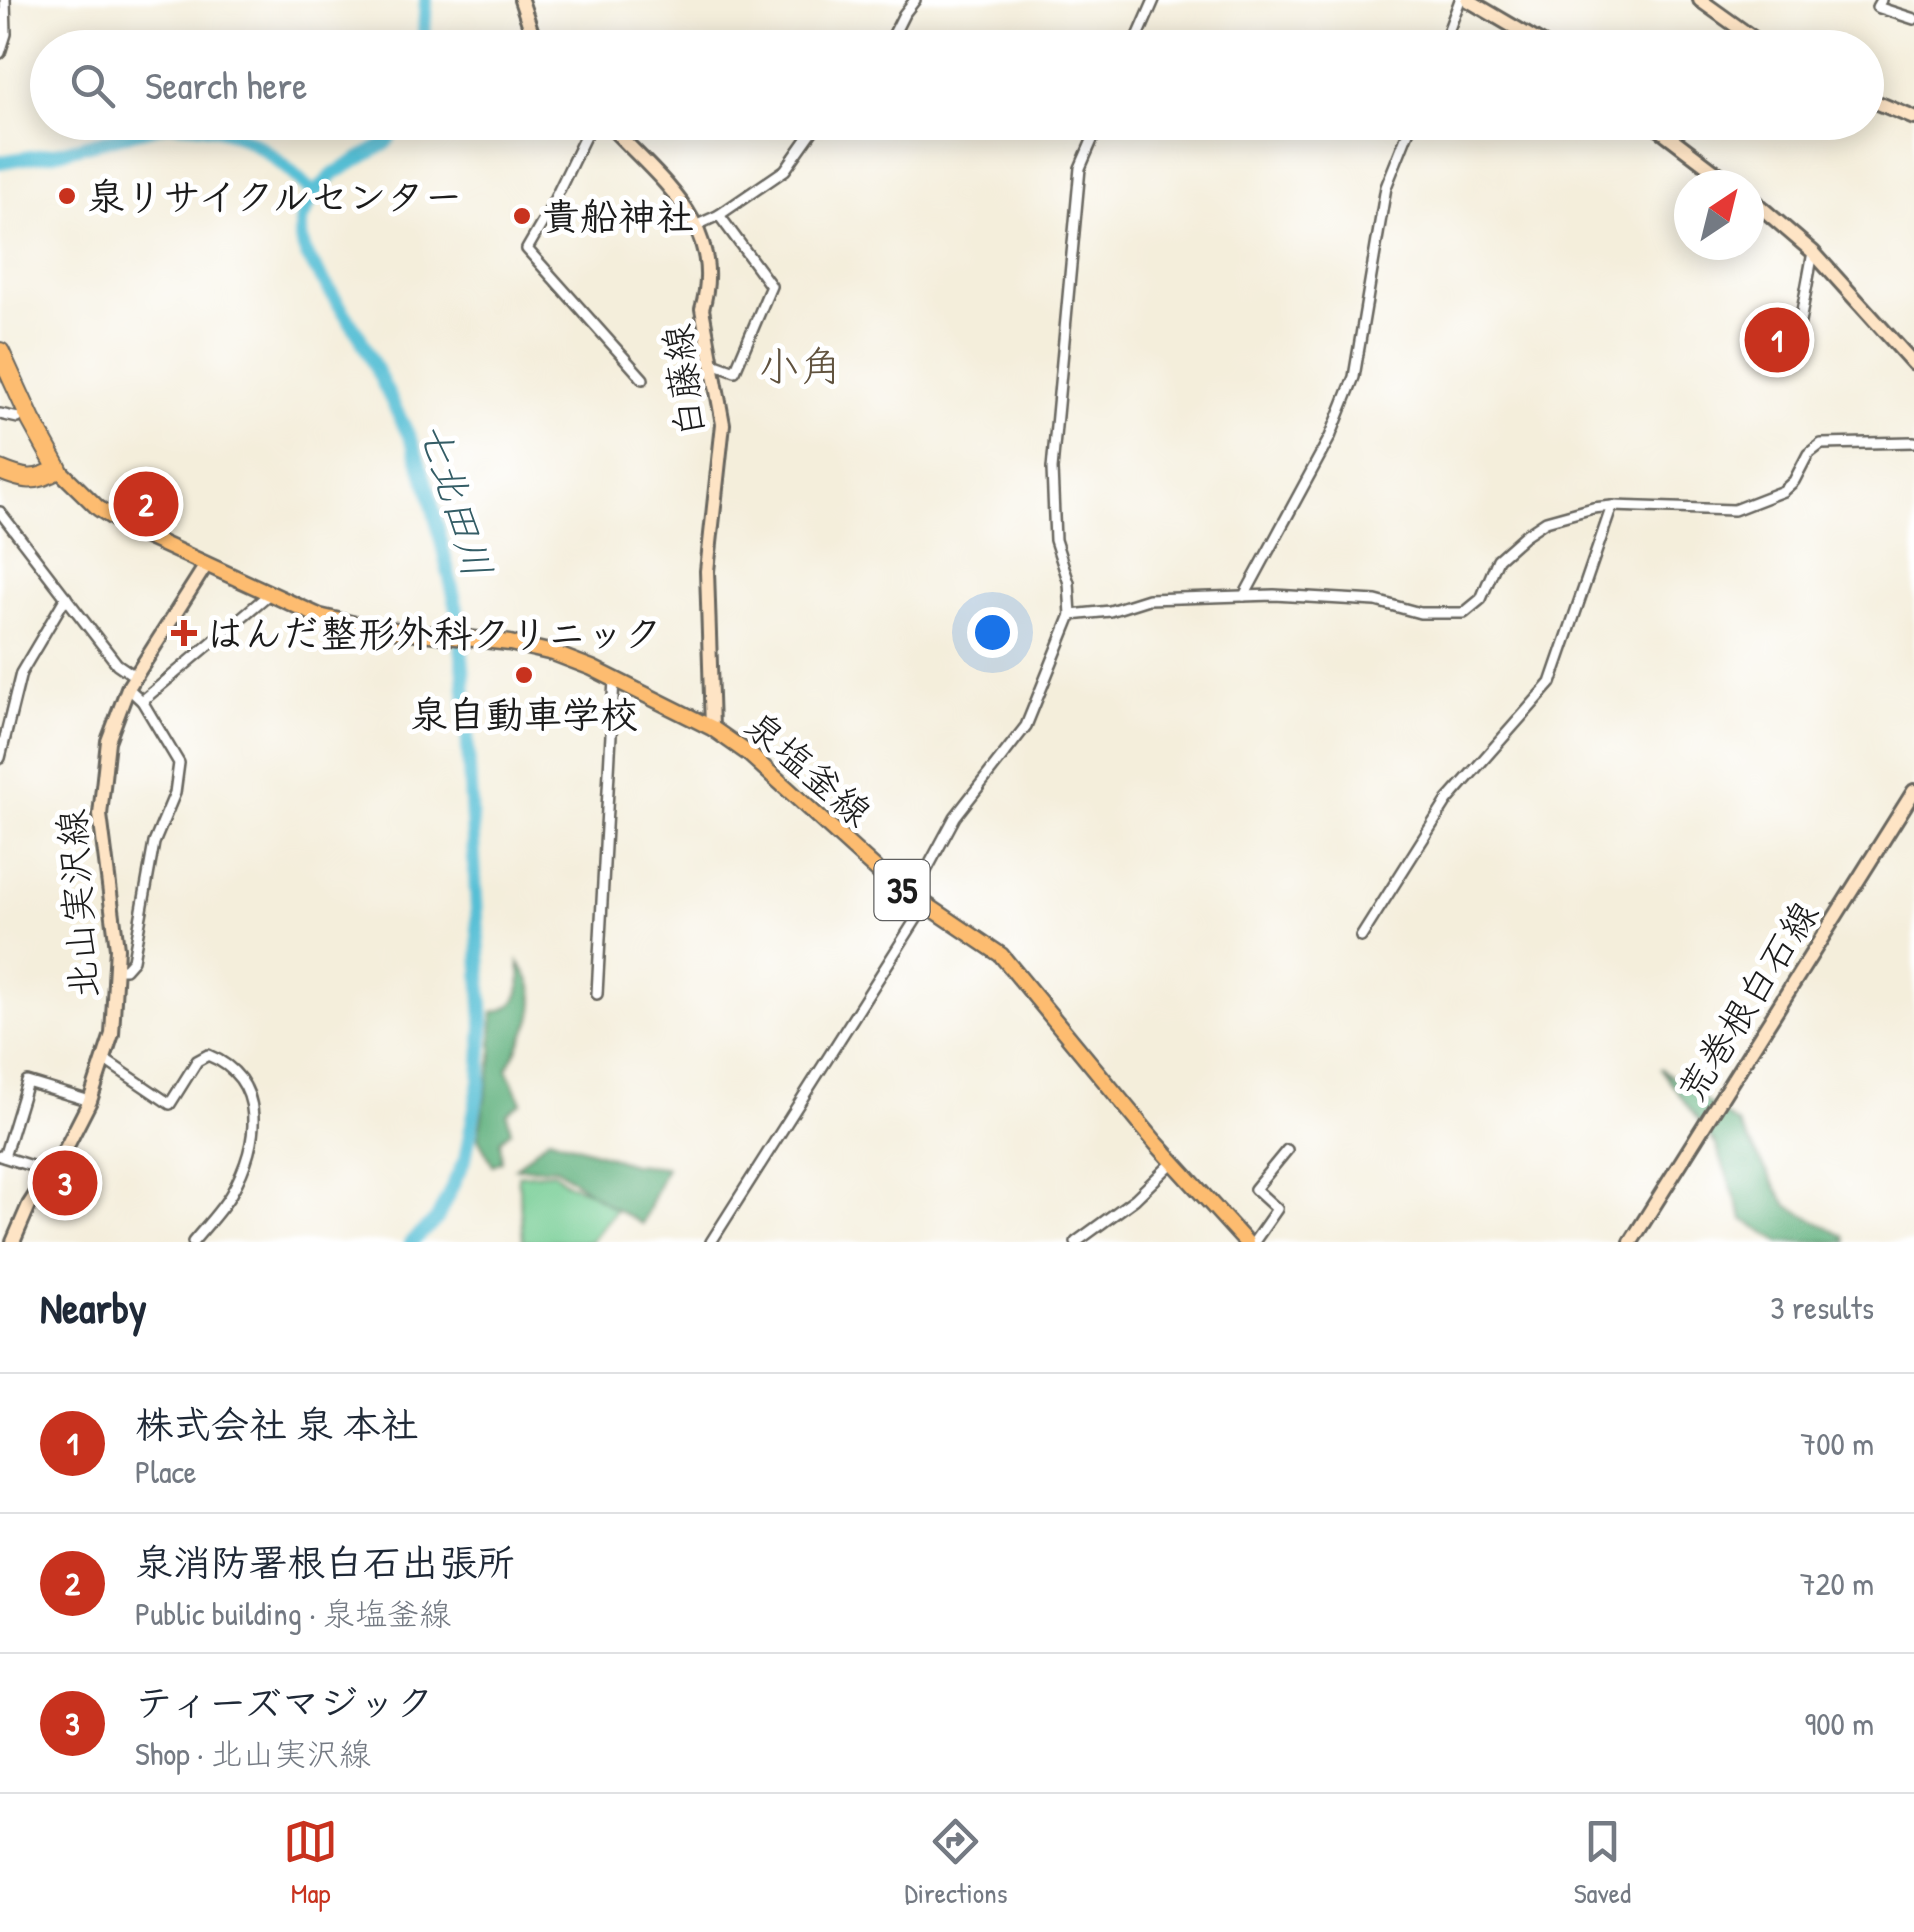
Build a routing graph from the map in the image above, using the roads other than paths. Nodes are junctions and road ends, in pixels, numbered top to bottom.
1 (5, 0) edge
2 (521, 0) edge
3 (915, 0) edge
4 (1154, 0) edge
5 (1464, 0) edge
6 (1700, 0) edge
7 (1881, 0) edge
8 (1914, 19) edge
9 (531, 30) edge
10 (896, 30) edge
11 (1141, 30) edge
12 (1450, 30) edge
13 (1518, 30) edge
14 (1742, 30) edge
15 (0, 53) edge
16 (1884, 106) edge
17 (1914, 118) edge
18 (584, 140) edge
19 (623, 140) edge
20 (806, 140) edge
21 (1092, 140) edge
22 (1405, 140) edge
23 (1674, 140) edge
24 (1713, 170) edge
25 (1764, 210) edge
26 (719, 215) junction
27 (697, 225) junction
28 (1813, 252) junction
29 (1795, 349) dead end
30 (0, 352) edge
31 (713, 364) junction
32 (1914, 364) edge
33 (643, 379) dead end
34 (0, 414) edge
35 (18, 418) dead end
36 (1914, 442) edge
37 (58, 469) junction
38 (0, 470) edge
39 (1612, 506) junction
40 (0, 512) edge
41 (206, 565) junction
42 (268, 595) junction
43 (1244, 596) junction
44 (66, 597) junction
45 (1070, 615) junction
46 (614, 678) junction
47 (132, 682) junction
48 (142, 701) junction
49 (712, 728) junction
50 (0, 758) edge
51 (1914, 792) edge
52 (918, 901) junction
53 (1362, 936) dead end
54 (118, 969) junction
55 (598, 994) dead end
56 (105, 1060) junction
57 (90, 1101) junction
58 (1287, 1150) dead end
59 (2, 1156) edge
60 (1173, 1162) junction
61 (50, 1172) junction
62 (13, 1242) edge
63 (192, 1242) edge
64 (711, 1242) edge
65 (1076, 1242) edge
66 (1246, 1242) edge
67 (1254, 1242) edge
68 (1631, 1242) edge

1 - 15 street
2 - 9 street
3 - 10 street
4 - 11 street
5 - 12 street
5 - 13 street
6 - 14 street
7 - 8 street
16 - 17 street
18 - 33 street
19 - 27 street, 白藤線
20 - 26 street
21 - 45 street
22 - 43 street
23 - 24 street
25 - 28 street
26 - 27 street
26 - 31 street
27 - 31 street, 白藤線
28 - 29 street
28 - 32 street
30 - 37 highway
31 - 49 street, 白藤線
34 - 35 street
36 - 39 street
37 - 38 highway
37 - 41 main road, 35
39 - 43 street
39 - 53 street
40 - 44 street
41 - 42 main road, 35
41 - 47 street, 北山実沢線
42 - 46 main road, 泉塩釜線 / 35
42 - 48 street
43 - 45 street
44 - 47 street
44 - 50 street
45 - 52 street
46 - 49 main road, 泉塩釜線 / 35
46 - 55 street
47 - 48 street
47 - 54 street, 北山実沢線
48 - 54 street
49 - 52 main road, 泉塩釜線 / 35
51 - 68 street, 荒巻根白石線
52 - 60 main road, 泉塩釜線 / 35
52 - 64 street
54 - 56 street, 北山実沢線
56 - 57 street, 北山実沢線
56 - 63 street
57 - 59 street
57 - 61 street, 北山実沢線
58 - 67 street
59 - 61 street
60 - 65 street
60 - 66 main road, 泉塩釜線 / 35
61 - 62 street, 北山実沢線

